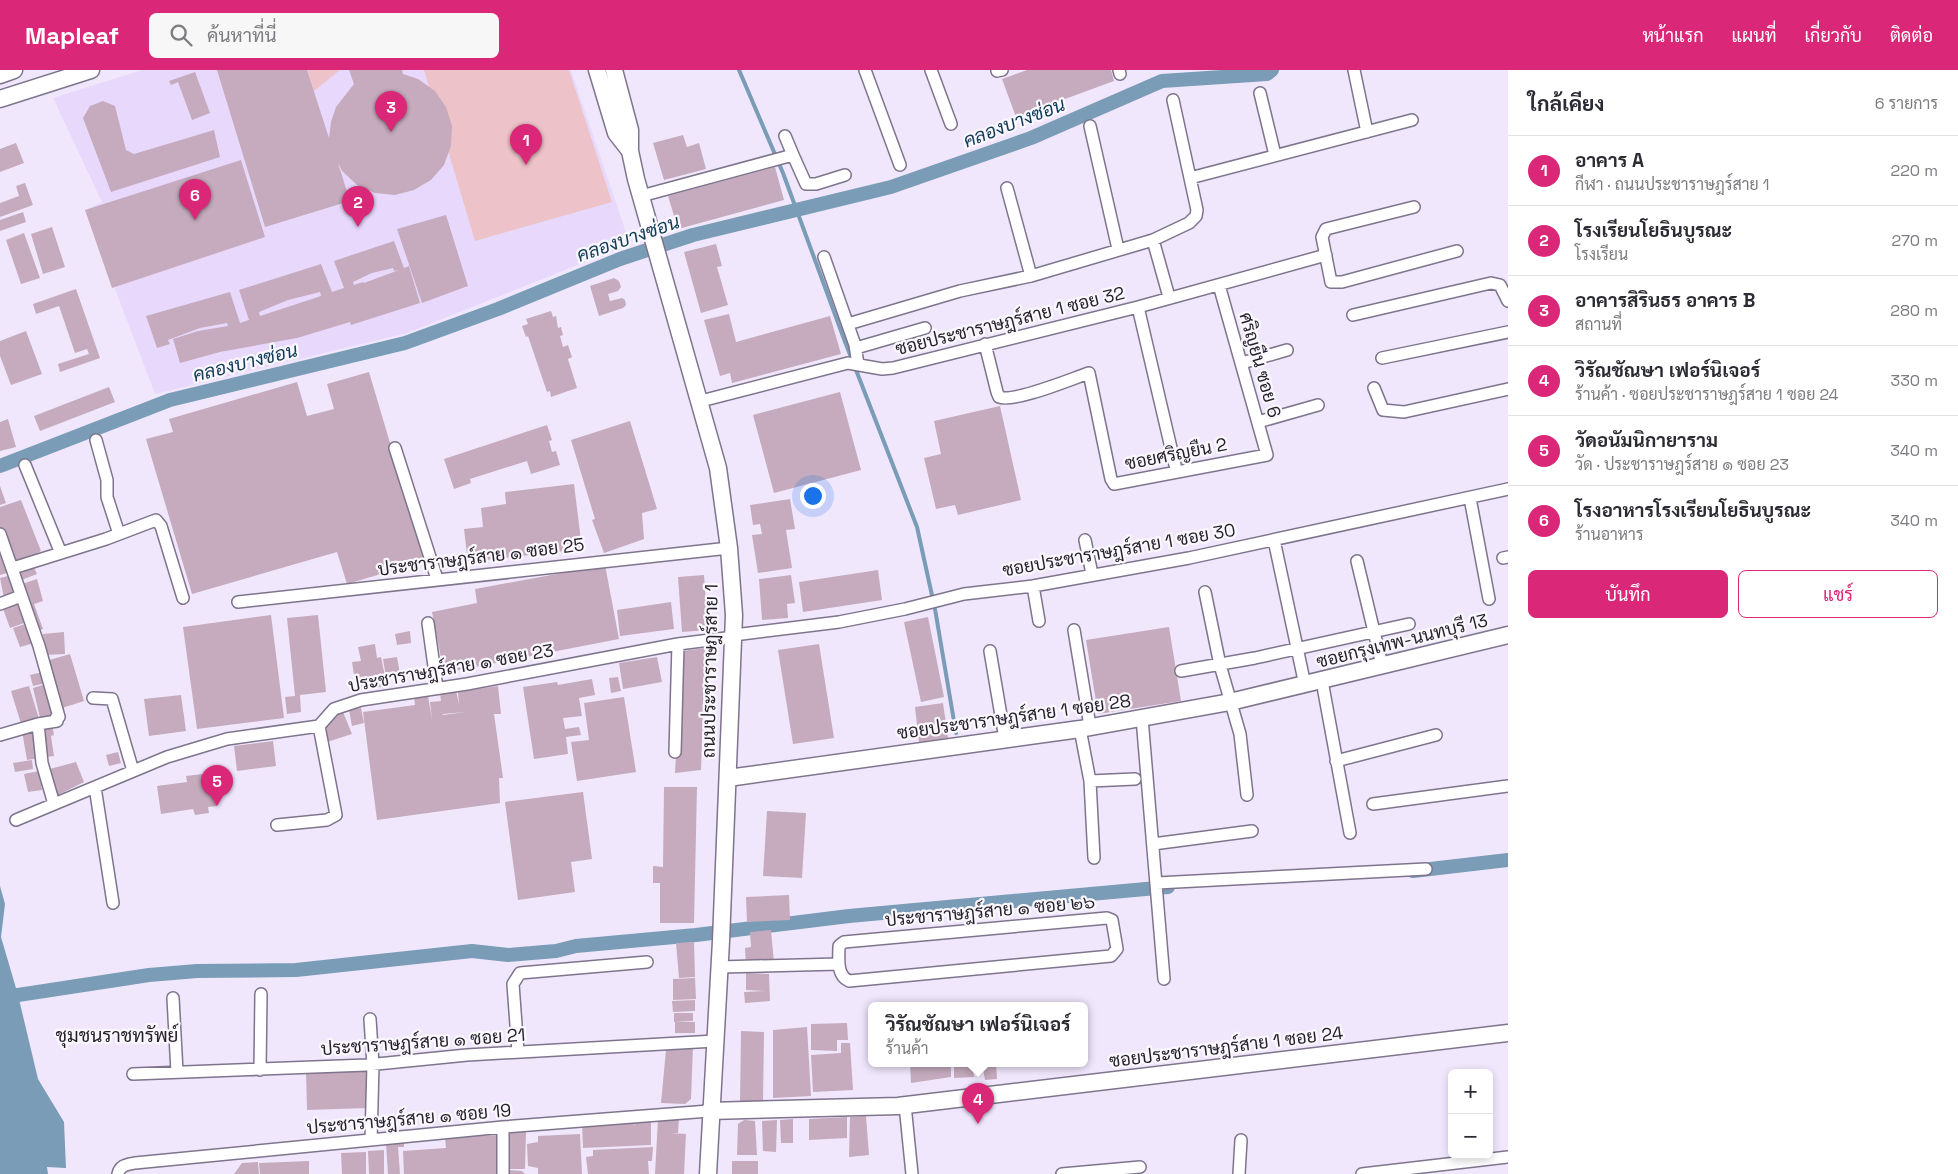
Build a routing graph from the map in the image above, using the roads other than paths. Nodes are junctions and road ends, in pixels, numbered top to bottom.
1 (91, 70) edge
2 (597, 70) edge
3 (614, 70) edge
4 (865, 70) edge
5 (931, 70) edge
6 (1354, 70) edge
7 (1260, 93) dead end
8 (0, 99) edge
9 (1173, 100) dead end
10 (1412, 120) dead end
11 (951, 124) dead end
12 (1090, 126) dead end
13 (1367, 132) junction
14 (785, 136) dead end
15 (630, 151) junction
16 (1276, 155) junction
17 (784, 158) junction
18 (900, 165) dead end
19 (845, 175) dead end
20 (1190, 178) junction
21 (1007, 188) dead end
22 (641, 196) junction
23 (1414, 207) dead end
24 (1153, 240) junction
25 (1118, 249) junction
26 (1457, 251) dead end
27 (1326, 255) junction
28 (824, 257) dead end
29 (1031, 276) junction
30 (1219, 285) junction
31 (1169, 297) junction
32 (1508, 301) edge
33 (1138, 306) junction
34 (1353, 315) dead end
35 (848, 324) junction
36 (925, 328) dead end
37 (1508, 332) edge
38 (985, 344) junction
39 (856, 348) junction
40 (1287, 350) dead end
41 (1382, 358) dead end
42 (854, 363) junction
43 (1242, 363) junction
44 (1374, 388) dead end
45 (1508, 389) edge
46 (700, 401) junction
47 (1318, 405) dead end
48 (1258, 422) junction
49 (96, 440) dead end
50 (395, 448) dead end
51 (1267, 455) joint
52 (25, 465) dead end
53 (1175, 465) dead end
54 (1508, 489) edge
55 (1470, 498) junction
56 (0, 534) edge
57 (119, 534) junction
58 (1085, 540) dead end
59 (1274, 540) junction
60 (729, 548) junction
61 (60, 552) junction
62 (1357, 561) dead end
63 (13, 568) junction
64 (1092, 574) junction
65 (437, 579) junction
66 (1033, 586) junction
67 (1205, 592) dead end
68 (21, 596) junction
69 (183, 598) dead end
70 (1489, 599) dead end
71 (238, 602) dead end
72 (0, 604) edge
73 (1039, 621) dead end
74 (428, 623) dead end
75 (1409, 624) dead end
76 (1074, 630) dead end
77 (1373, 631) junction
78 (1508, 635) edge
79 (734, 636) junction
80 (678, 644) junction
81 (1296, 648) junction
82 (990, 651) dead end
83 (1220, 665) junction
84 (1382, 666) junction
85 (1181, 671) dead end
86 (1322, 680) junction
87 (1305, 685) junction
88 (437, 688) junction
89 (93, 698) dead end
90 (1230, 702) junction
91 (1142, 718) junction
92 (38, 724) junction
93 (319, 726) junction
94 (1085, 728) junction
95 (0, 735) edge
96 (1436, 735) dead end
97 (1004, 739) junction
98 (675, 752) dead end
99 (1336, 760) junction
100 (133, 771) junction
101 (728, 778) junction
102 (1135, 779) dead end
103 (1090, 781) junction
104 (1508, 786) edge
105 (95, 787) junction
106 (1247, 795) dead end
107 (54, 804) junction
108 (1373, 804) dead end
109 (16, 820) dead end
110 (277, 824) dead end
111 (1252, 831) dead end
112 (1350, 834) dead end
113 (1153, 844) junction
114 (1094, 858) dead end
115 (1426, 869) dead end
116 (1157, 889) junction
117 (112, 902) dead end
118 (646, 962) dead end
119 (839, 964) junction
120 (719, 967) junction
121 (1164, 979) dead end
122 (261, 994) dead end
123 (173, 998) dead end
124 (370, 1019) dead end
125 (1508, 1033) edge
126 (715, 1042) junction
127 (518, 1052) junction
128 (373, 1065) junction
129 (260, 1070) junction
130 (177, 1072) junction
131 (133, 1074) dead end
132 (905, 1105) junction
133 (710, 1111) junction
134 (503, 1127) junction
135 (371, 1140) junction
136 (1241, 1140) dead end
137 (1508, 1156) edge
138 (1140, 1167) dead end
139 (118, 1174) edge
140 (503, 1174) edge
141 (708, 1174) edge
142 (912, 1174) edge
143 (1062, 1174) edge
144 (1239, 1174) edge
145 (1362, 1174) edge

1 - 8 street
2 - 15 street, ถนนประชาราษฎร์สาย 1
3 - 15 street, ถนนประชาราษฎร์สาย 1
4 - 18 street
5 - 11 street
6 - 13 street
7 - 16 street
9 - 20 street
10 - 13 street
12 - 25 street
13 - 16 street
14 - 17 street
15 - 22 street, ถนนประชาราษฎร์สาย 1
16 - 20 street
17 - 19 street
17 - 22 street
20 - 24 street
21 - 29 street
22 - 46 street, ถนนประชาราษฎร์สาย 1
23 - 27 street
24 - 25 street
24 - 31 street
25 - 29 street
26 - 27 street
27 - 30 street, ซอยประชาราษฎร์สาย 1 ซอย 32
28 - 35 street
29 - 35 street
30 - 31 street, ซอยประชาราษฎร์สาย 1 ซอย 32
30 - 43 street, ศริญยืน ซอย 6
31 - 33 street, ซอยประชาราษฎร์สาย 1 ซอย 32
32 - 34 street
33 - 38 street, ซอยประชาราษฎร์สาย 1 ซอย 32
33 - 53 street
35 - 39 street
36 - 39 street
37 - 41 street
38 - 42 street, ซอยประชาราษฎร์สาย 1 ซอย 32
38 - 51 street, ซอยศริญยืน 2
39 - 42 street
40 - 43 street
42 - 46 street, ซอยประชาราษฎร์สาย 1 ซอย 32
43 - 48 street, ศริญยืน ซอย 6
44 - 45 street
46 - 60 street, ถนนประชาราษฎร์สาย 1
47 - 48 street
48 - 51 street, ศริญยืน ซอย 6
49 - 57 street
50 - 65 street
52 - 61 street
54 - 55 street, ซอยประชาราษฎร์สาย 1 ซอย 30
55 - 59 street, ซอยประชาราษฎร์สาย 1 ซอย 30
55 - 70 street
56 - 63 street
57 - 61 street
57 - 69 street
58 - 64 street
59 - 64 street, ซอยประชาราษฎร์สาย 1 ซอย 30
59 - 81 street
60 - 65 street, ประชาราษฎร์สาย ๑ ซอย 25
60 - 79 street, ถนนประชาราษฎร์สาย 1
61 - 63 street
62 - 77 street
63 - 68 street
64 - 66 street, ซอยประชาราษฎร์สาย 1 ซอย 30
65 - 71 street, ประชาราษฎร์สาย ๑ ซอย 25
66 - 73 street
66 - 79 street, ซอยประชาราษฎร์สาย 1 ซอย 30
67 - 83 street
68 - 72 street
68 - 92 street
74 - 88 street
75 - 77 street
76 - 94 street
77 - 81 street
77 - 84 street
78 - 84 street, ซอยกรุงเทพ-นนทบุรี 13
79 - 80 street, ประชาราษฎร์สาย ๑ ซอย 23
79 - 101 street, ถนนประชาราษฎร์สาย 1
80 - 88 street, ประชาราษฎร์สาย ๑ ซอย 23
80 - 98 street
81 - 83 street
81 - 87 street
82 - 97 street
83 - 85 street
83 - 90 street
84 - 86 street, ซอยกรุงเทพ-นนทบุรี 13
86 - 87 street, ซอยกรุงเทพ-นนทบุรี 13
86 - 99 street
87 - 90 street, ซอยประชาราษฎร์สาย 1 ซอย 28
88 - 93 street, ประชาราษฎร์สาย ๑ ซอย 23
89 - 100 street
90 - 91 street, ซอยประชาราษฎร์สาย 1 ซอย 28
90 - 106 street
91 - 94 street, ซอยประชาราษฎร์สาย 1 ซอย 28
91 - 113 street
92 - 95 street
92 - 107 street
93 - 100 street
93 - 110 street
94 - 97 street, ซอยประชาราษฎร์สาย 1 ซอย 28
94 - 103 street
96 - 99 street
97 - 101 street, ซอยประชาราษฎร์สาย 1 ซอย 28
99 - 112 street
100 - 105 street
101 - 120 street, ถนนประชาราษฎร์สาย 1
102 - 103 street
103 - 114 street
104 - 108 street
105 - 107 street
105 - 117 street
107 - 109 street
111 - 113 street
113 - 116 street
115 - 116 street
116 - 121 street
118 - 127 street
119 - 119 street, ประชาราษฎร์สาย ๑ ซอย ๒๖
119 - 120 street
120 - 126 street, ถนนประชาราษฎร์สาย 1
122 - 129 street
123 - 130 street
124 - 128 street
125 - 132 street, ซอยประชาราษฎร์สาย 1 ซอย 24
126 - 127 street, ประชาราษฎร์สาย ๑ ซอย 21
126 - 133 street, ถนนประชาราษฎร์สาย 1
127 - 128 street, ประชาราษฎร์สาย ๑ ซอย 21
128 - 129 street, ประชาราษฎร์สาย ๑ ซอย 21
128 - 135 street
129 - 130 street, ประชาราษฎร์สาย ๑ ซอย 21
130 - 131 street, ประชาราษฎร์สาย ๑ ซอย 21
132 - 133 street, ซอยประชาราษฎร์สาย 1 ซอย 24
132 - 142 street
133 - 134 street, ประชาราษฎร์สาย ๑ ซอย 19
133 - 141 street, ถนนประชาราษฎร์สาย 1
134 - 135 street, ประชาราษฎร์สาย ๑ ซอย 19
134 - 140 street
135 - 139 street, ประชาราษฎร์สาย ๑ ซอย 19
136 - 144 street
137 - 145 street
138 - 143 street

